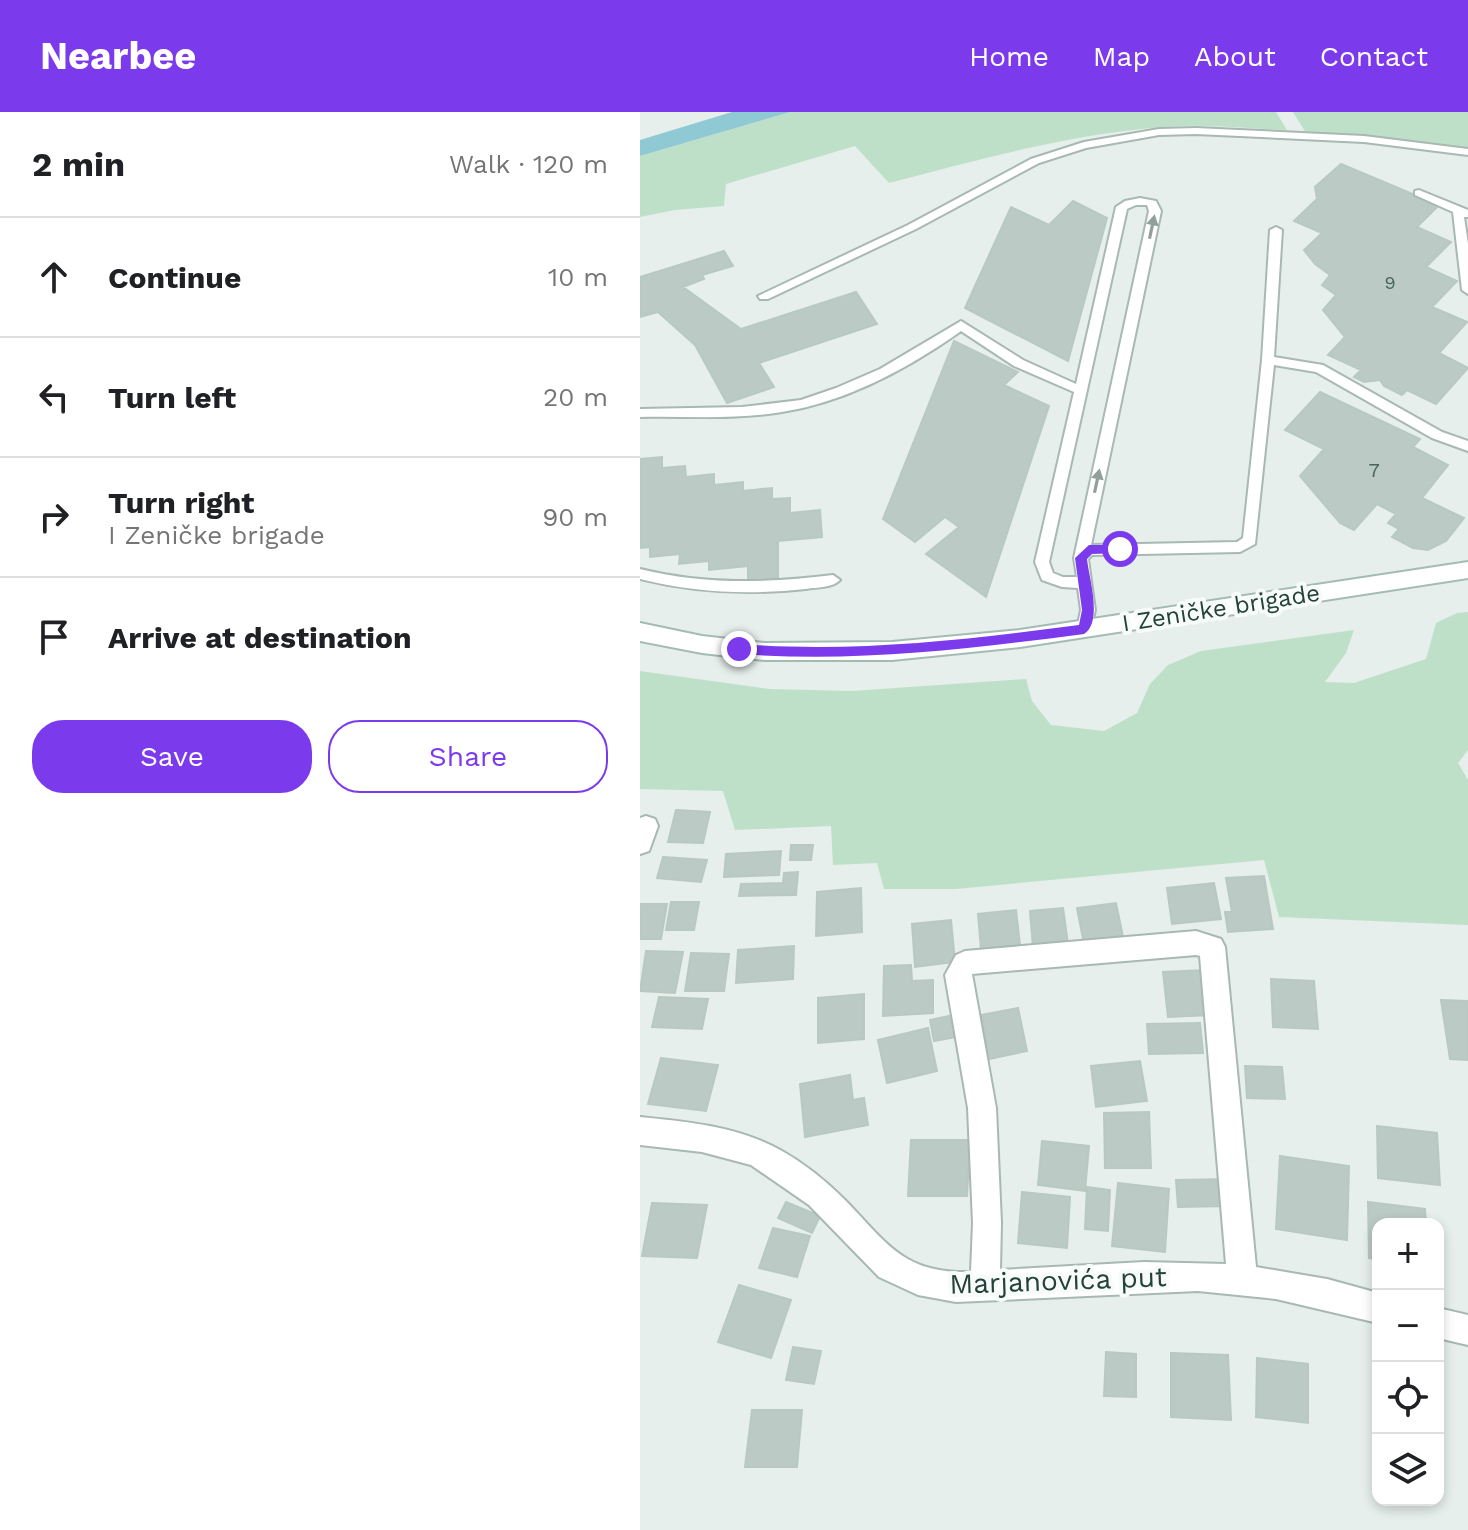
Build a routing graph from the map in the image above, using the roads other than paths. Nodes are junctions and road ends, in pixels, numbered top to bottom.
1 (1468, 152) edge
2 (1419, 193) dead end
3 (1463, 212) edge
4 (1276, 230) dead end
5 (1468, 290) edge
6 (764, 296) dead end
7 (1268, 360) junction
8 (1081, 390) junction
9 (640, 413) edge
10 (1468, 446) edge
11 (1081, 558) junction
12 (1468, 570) edge
13 (640, 574) edge
14 (833, 580) dead end
15 (1084, 583) junction
16 (1084, 629) junction
17 (640, 632) edge
18 (640, 1131) edge
19 (1242, 1279) junction
20 (985, 1286) junction
21 (1372, 1306) edge
22 (1444, 1324) edge
23 (1468, 1330) edge

1 - 6 lane
2 - 3 lane
3 - 5 lane
4 - 7 lane
7 - 10 lane
7 - 11 lane
8 - 9 lane
11 -> 8 lane
8 - 15 lane
11 - 15 lane
12 - 16 street, I Zeničke brigade
13 - 14 lane
15 - 16 lane
16 - 17 street, I Zeničke brigade
18 - 20 street, Marjanovića put
19 - 20 street, Marjanovića put
19 - 20 street
19 - 21 street, Marjanovića put
22 - 23 street

